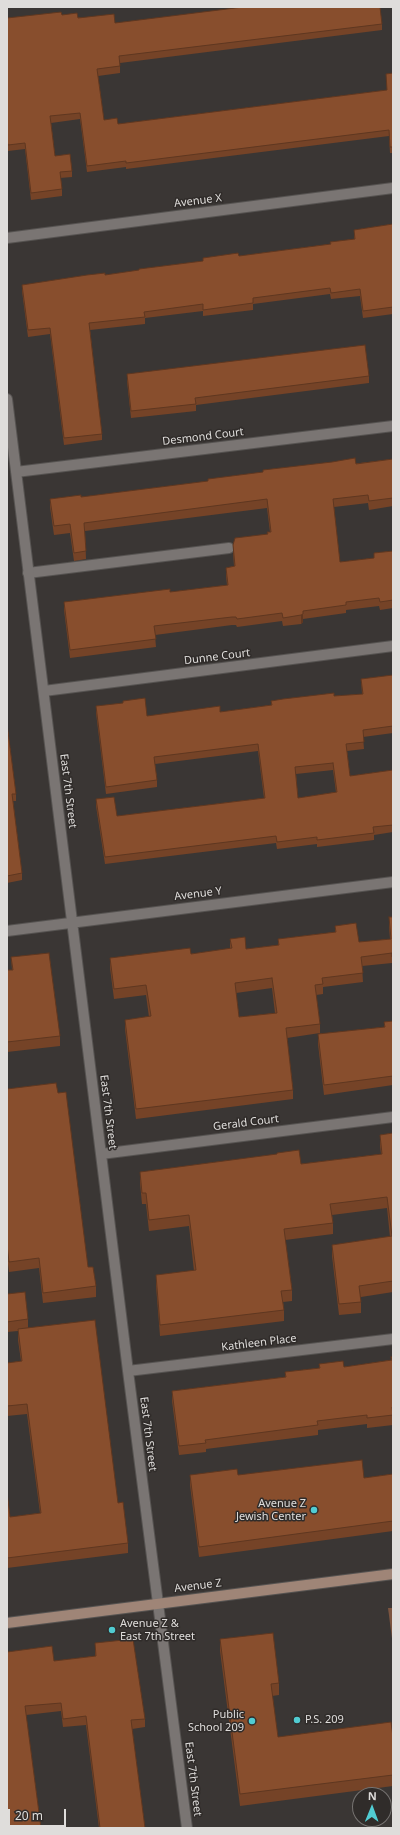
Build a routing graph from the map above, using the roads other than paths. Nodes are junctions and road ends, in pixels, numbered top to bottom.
1 (393, 188) edge
2 (7, 238) edge
3 (7, 399) edge
4 (393, 426) edge
5 (16, 472) junction
6 (229, 548) dead end
7 (28, 573) junction
8 (393, 646) edge
9 (44, 691) junction
10 (393, 882) edge
11 (73, 922) junction
12 (7, 931) edge
13 (393, 1117) edge
14 (101, 1154) junction
15 (393, 1339) edge
16 (128, 1371) junction
17 (393, 1574) edge
18 (159, 1604) junction
19 (7, 1623) edge
20 (187, 1828) edge

1 - 2 street, Avenue X
3 - 5 street, East 7th Street
4 - 5 street, Desmond Court
5 - 7 street, East 7th Street
6 - 7 street
7 - 9 street, East 7th Street
8 - 9 street, Dunne Court
9 - 11 street, East 7th Street
10 - 11 street, Avenue Y
11 - 12 street, Avenue Y
11 - 14 street, East 7th Street
13 - 14 street, Gerald Court
14 - 16 street, East 7th Street
15 - 16 street, Kathleen Place
16 - 18 street, East 7th Street
17 - 18 street, Avenue Z
18 - 19 street, Avenue Z
18 - 20 street, East 7th Street

